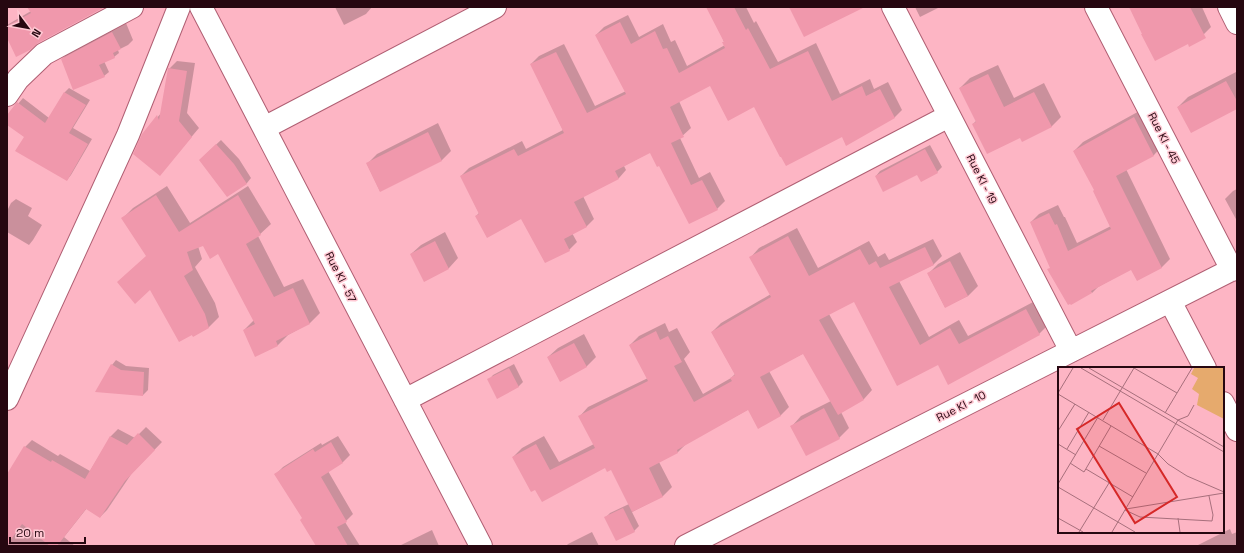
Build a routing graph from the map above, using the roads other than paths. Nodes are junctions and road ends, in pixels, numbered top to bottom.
1 (132, 7) edge
2 (179, 7) edge
3 (201, 7) edge
4 (495, 7) edge
5 (893, 7) edge
6 (1096, 7) edge
7 (1229, 7) edge
8 (1237, 23) edge
9 (7, 95) edge
10 (949, 116) junction
11 (264, 128) junction
12 (1234, 268) edge
13 (1170, 301) junction
14 (1071, 351) junction
15 (1204, 367) edge
16 (7, 399) edge
17 (405, 400) junction
18 (1224, 405) edge
19 (1237, 430) edge
20 (480, 546) edge
21 (686, 546) edge

1 - 9 street
2 - 16 street
3 - 11 street, Rue KI - 57
4 - 11 street
5 - 10 street, Rue KI - 19
6 - 12 street, Rue KI - 45
7 - 8 street
10 - 14 street, Rue KI - 19
10 - 17 street
11 - 17 street, Rue KI - 57
12 - 13 street, Rue KI - 10
13 - 14 street, Rue KI - 10
13 - 15 street
14 - 21 street, Rue KI - 10
17 - 20 street, Rue KI - 57
18 - 19 street

